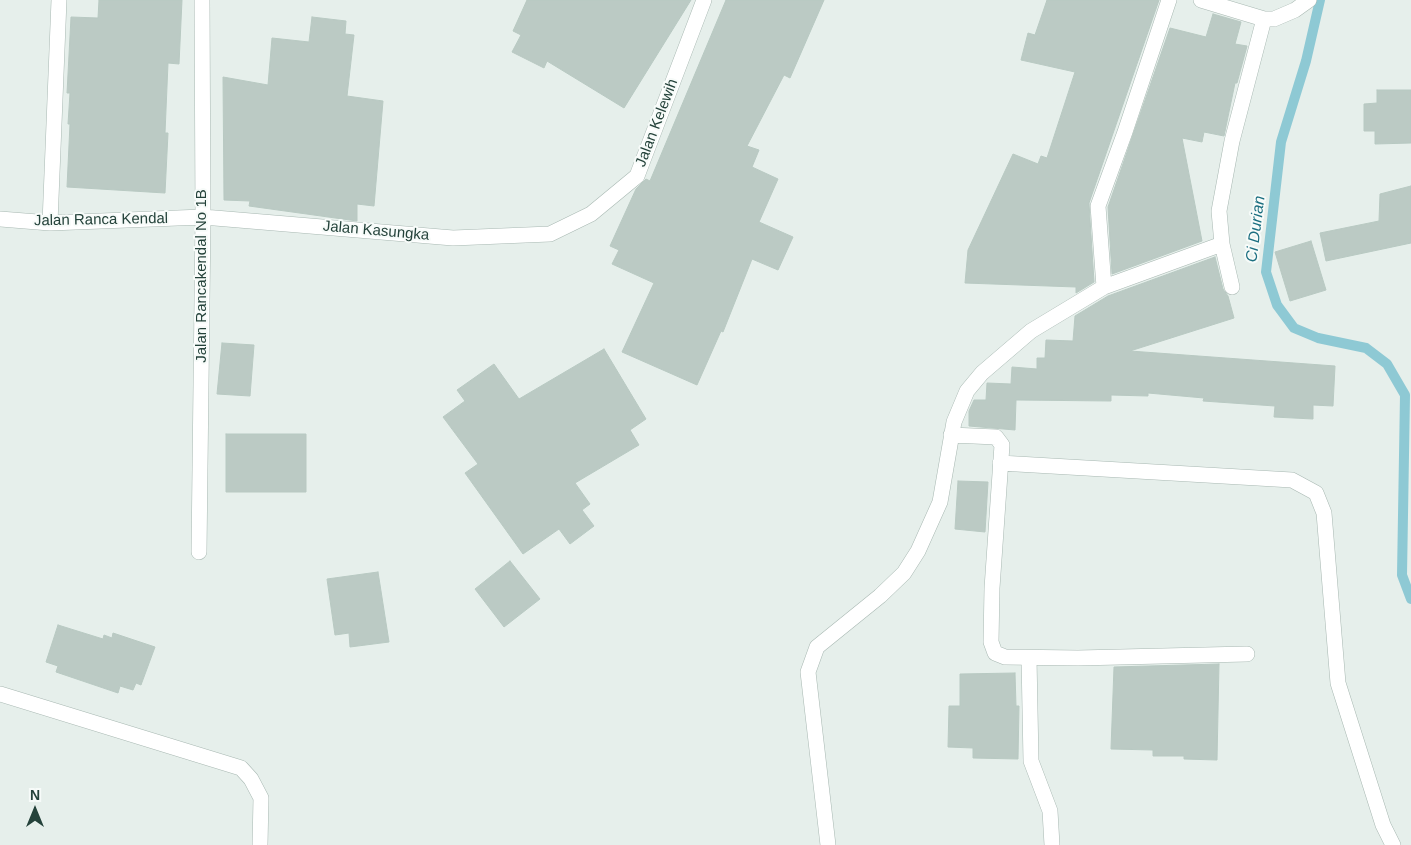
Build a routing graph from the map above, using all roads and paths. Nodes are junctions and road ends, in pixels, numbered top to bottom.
1 (58, 0) edge
2 (202, 0) edge
3 (704, 0) edge
4 (1169, 0) edge
5 (1201, 0) edge
6 (1309, 0) edge
7 (1269, 19) junction
8 (203, 217) junction
9 (0, 219) edge
10 (50, 223) junction
11 (550, 234) joint
12 (1222, 244) junction
13 (1104, 287) junction
14 (1232, 287) dead end
15 (951, 435) junction
16 (1000, 463) junction
17 (199, 552) dead end
18 (1247, 654) dead end
19 (1029, 658) junction
20 (0, 694) edge
21 (260, 845) edge
22 (828, 845) edge
23 (1052, 845) edge
24 (1393, 845) edge

1 - 10 street
2 - 8 street, Jalan Rancakendal No 1B
3 - 11 street, Jalan Kelewih
4 - 13 street
5 - 7 street
6 - 7 street
7 - 12 street
8 - 10 street, Jalan Ranca Kendal
8 - 11 street, Jalan Kasungka
8 - 17 street, Jalan Rancakendal No 1B
9 - 10 street, Jalan Ranca Kendal
12 - 13 street
12 - 14 street
13 - 15 street
15 - 16 street
15 - 22 street
16 - 19 street
16 - 24 street
18 - 19 street
19 - 23 street
20 - 21 street

